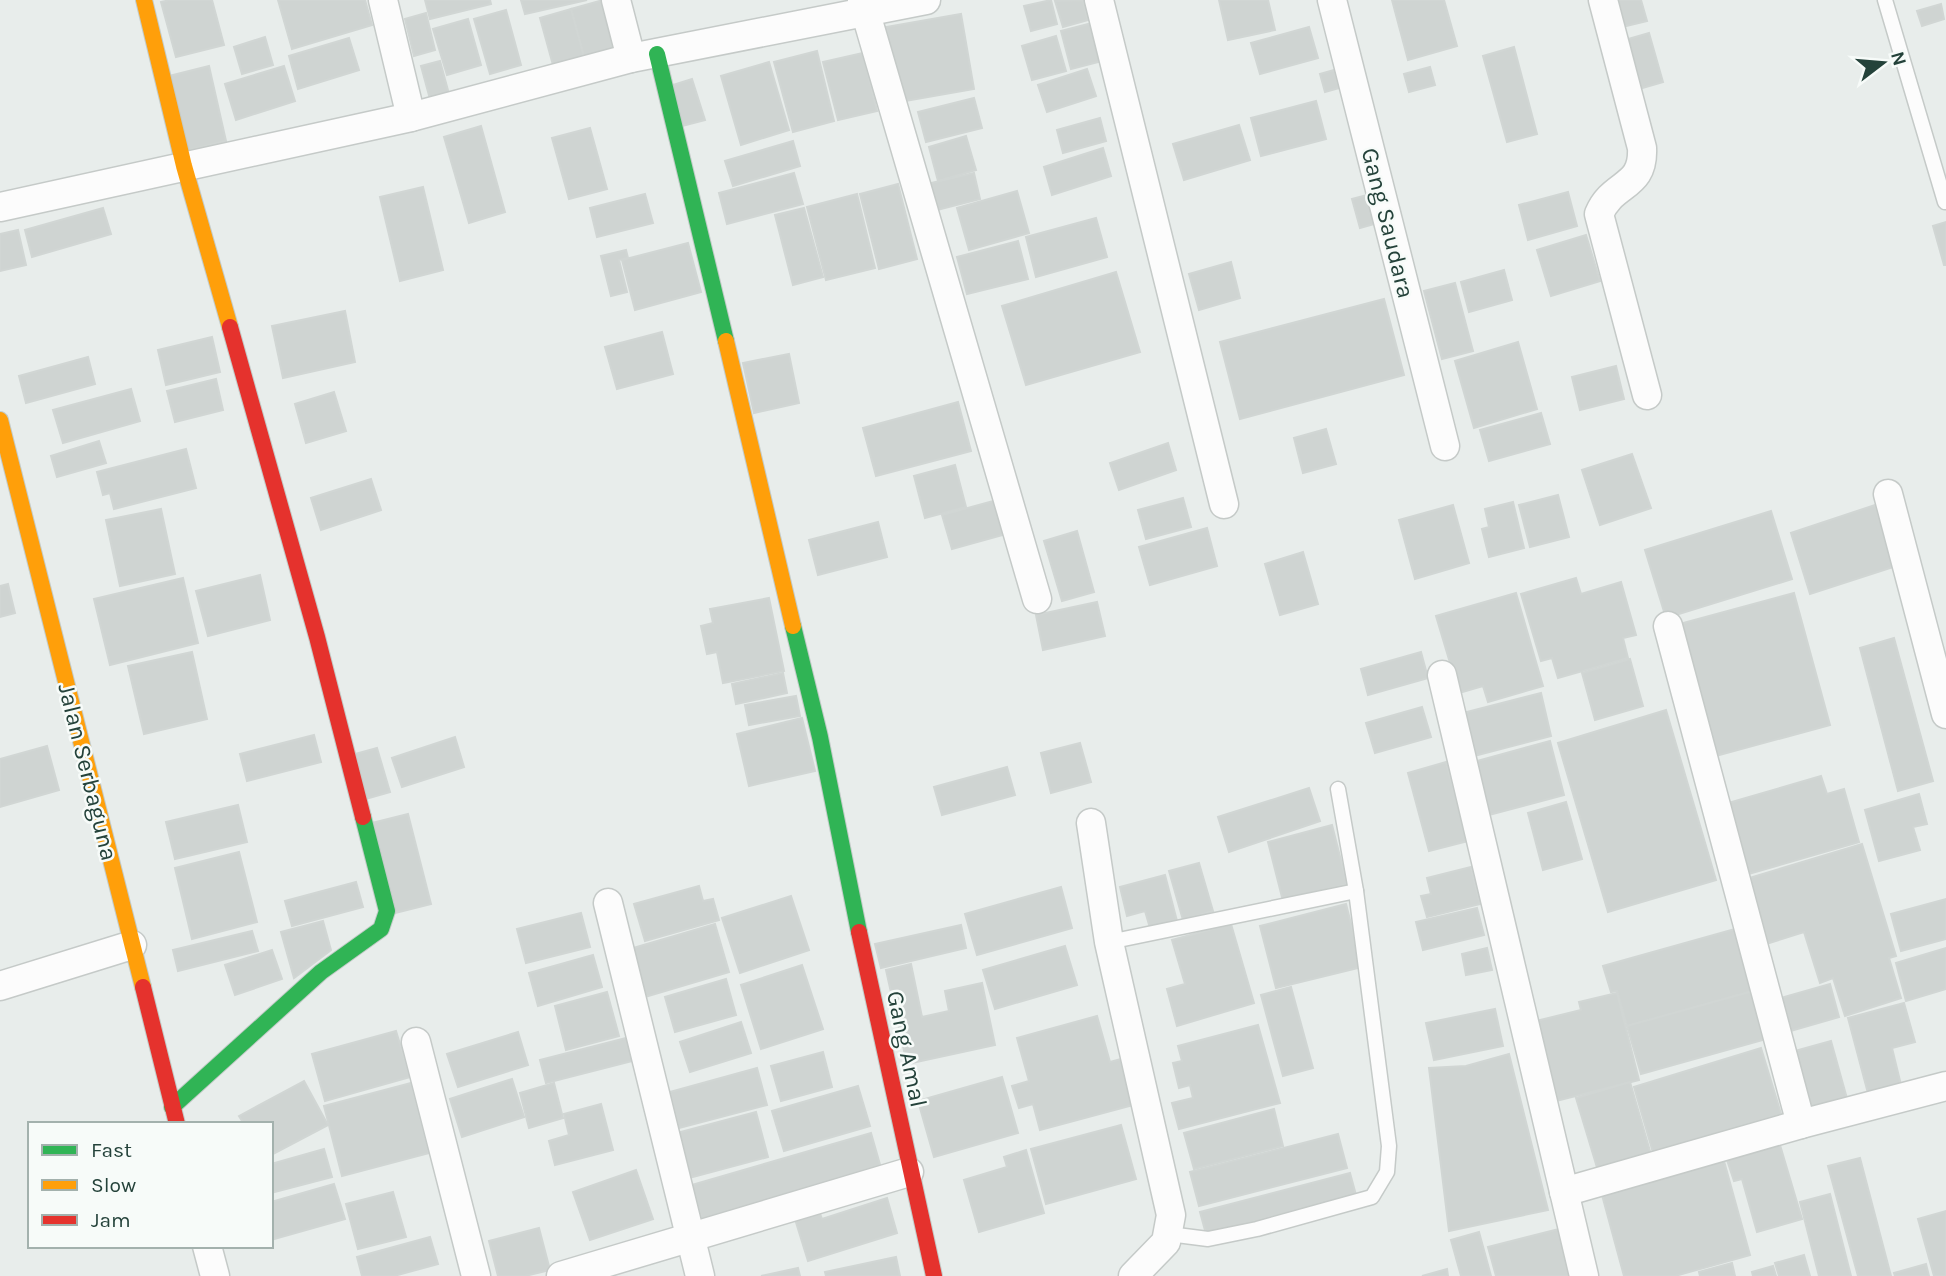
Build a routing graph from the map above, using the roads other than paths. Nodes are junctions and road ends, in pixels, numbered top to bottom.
1 (144, 0) edge
2 (383, 0) edge
3 (616, 0) edge
4 (926, 0) edge
5 (1099, 0) edge
6 (1332, 0) edge
7 (1603, 0) edge
8 (1885, 0) edge
9 (863, 6) edge
10 (644, 56) junction
11 (411, 117) junction
12 (184, 166) junction
13 (1945, 202) edge
14 (0, 207) edge
15 (1647, 396) dead end
16 (0, 420) edge
17 (1445, 446) dead end
18 (1888, 494) dead end
19 (1224, 504) dead end
20 (1037, 598) dead end
21 (1668, 626) dead end
22 (1442, 675) dead end
23 (1946, 714) edge
24 (1338, 789) dead end
25 (1091, 823) dead end
26 (1356, 891) junction
27 (608, 903) dead end
28 (1109, 942) junction
29 (132, 945) junction
30 (0, 986) edge
31 (415, 1042) dead end
32 (1946, 1086) edge
33 (172, 1107) junction
34 (176, 1122) edge
35 (1801, 1124) junction
36 (909, 1172) junction
37 (1564, 1192) junction
38 (1169, 1234) junction
39 (690, 1238) junction
40 (208, 1248) edge
41 (215, 1276) edge
42 (476, 1276) edge
43 (561, 1276) edge
44 (700, 1276) edge
45 (934, 1276) edge
46 (1133, 1276) edge
47 (1584, 1276) edge

1 - 12 street
2 - 11 street
3 - 10 street
4 - 9 street
5 - 19 street
6 - 17 street, Gang Saudara
7 - 15 street
8 - 13 lane
9 - 10 street
9 - 20 street
10 - 11 street
10 - 36 street, Gang Amal
11 - 12 street
12 - 14 street
12 - 33 street
16 - 29 street, Jalan Serbaguna
18 - 23 street
21 - 35 street
22 - 37 street
24 - 26 lane
25 - 28 street
26 - 28 lane
26 - 38 lane
27 - 39 street
28 - 38 street
29 - 30 street
29 - 33 street, Jalan Serbaguna
31 - 42 street
32 - 35 street
33 - 34 street, Jalan Serbaguna
35 - 37 street
36 - 39 street
36 - 45 street, Gang Amal
37 - 47 street
38 - 46 street
39 - 43 street
39 - 44 street
40 - 41 street

